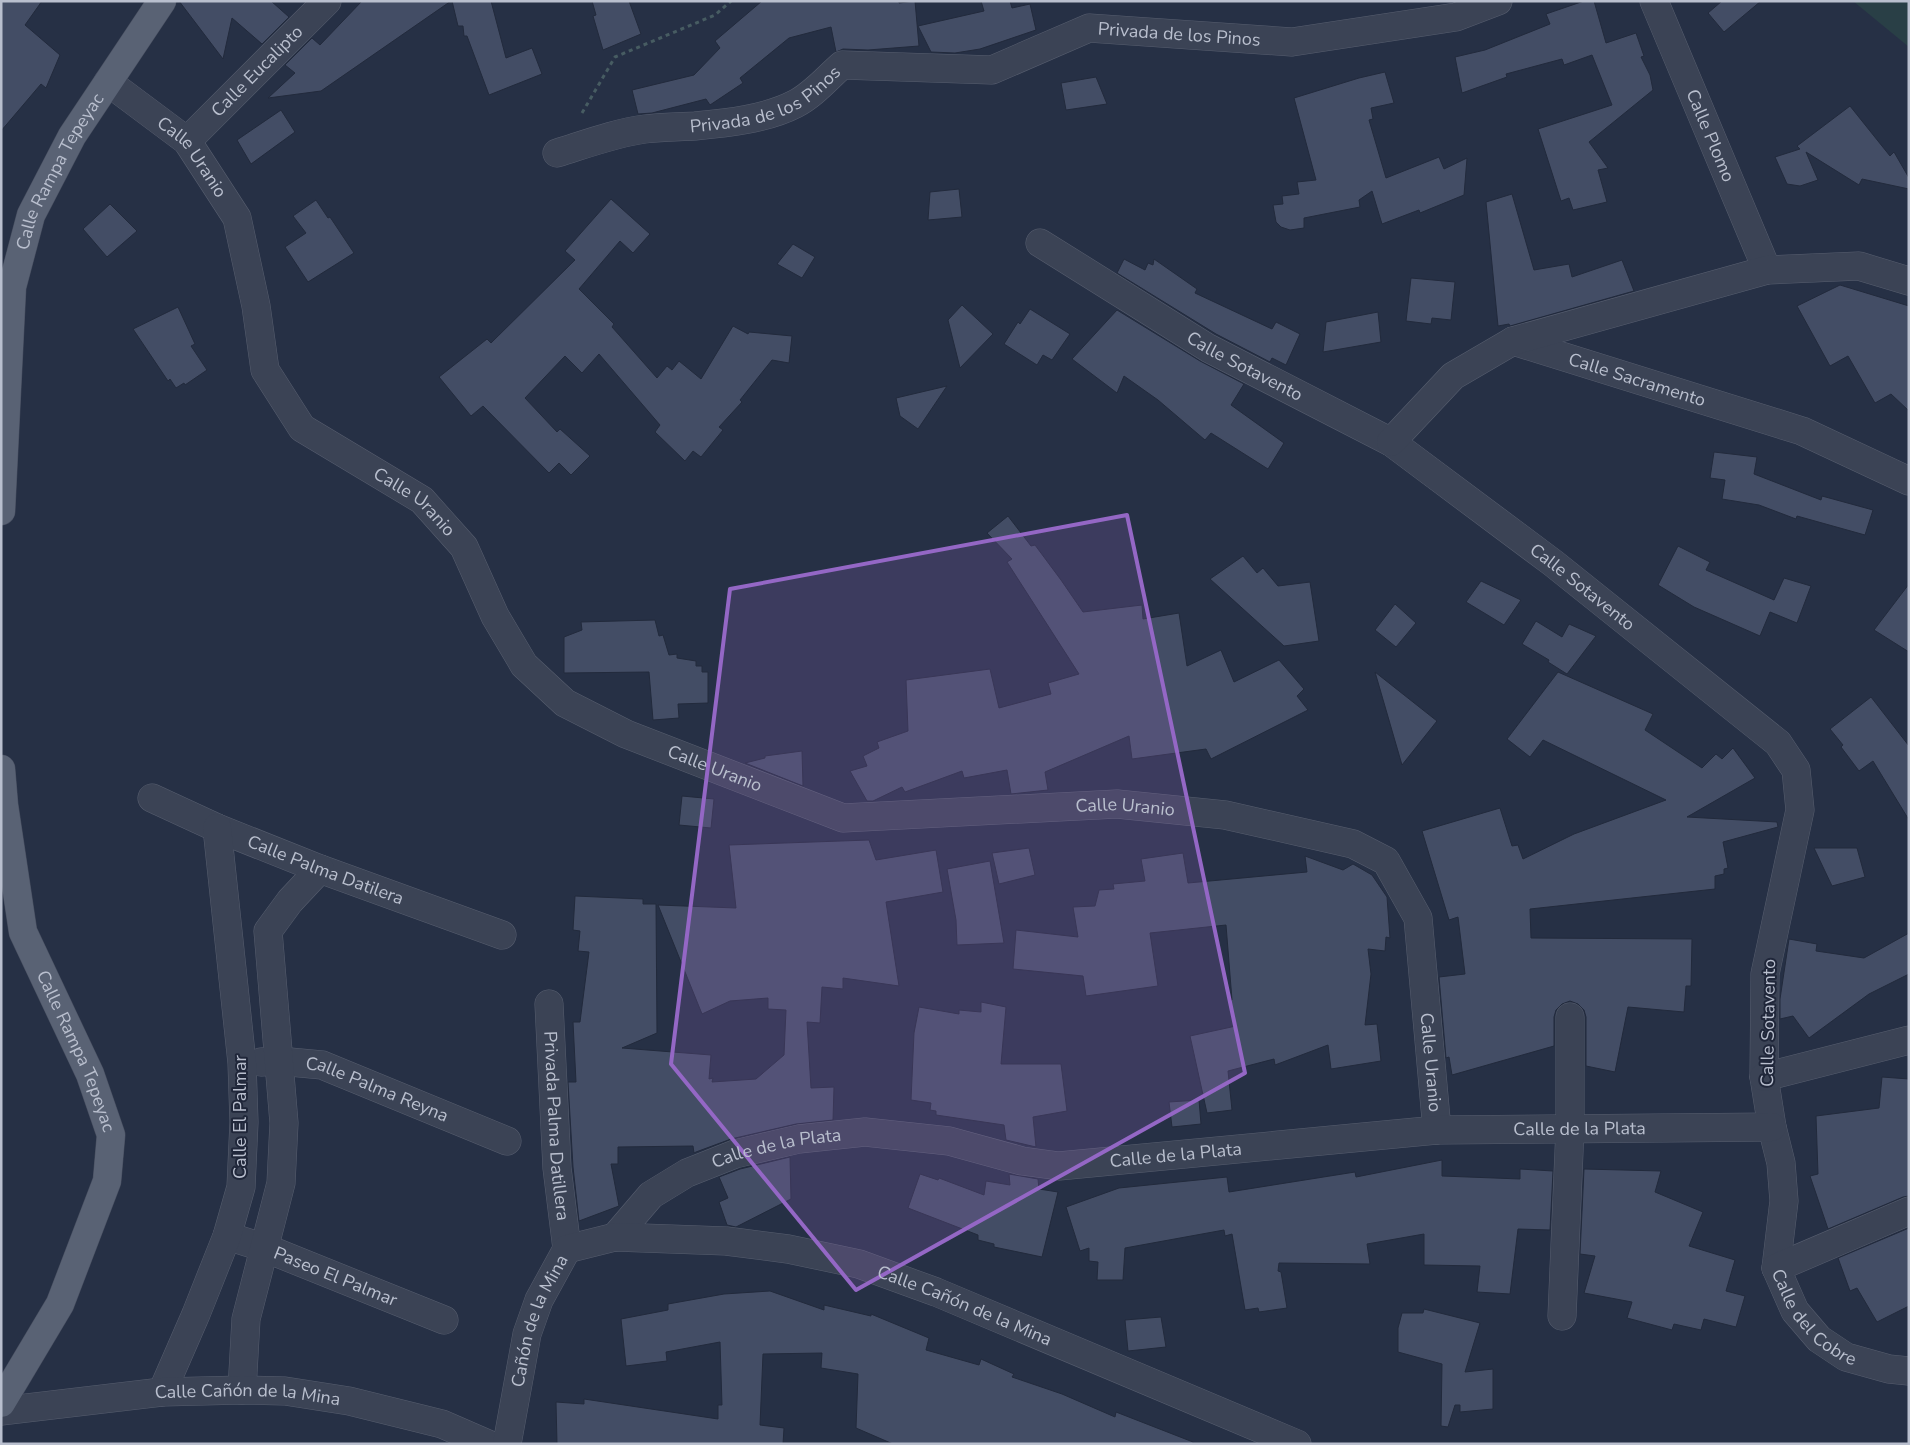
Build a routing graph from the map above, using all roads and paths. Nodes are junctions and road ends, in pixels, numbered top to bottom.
1 (162, 1) edge
2 (327, 1) edge
3 (731, 1) edge
4 (1498, 1) edge
5 (1654, 1) edge
6 (108, 82) junction
7 (581, 113) dead end
8 (187, 141) junction
9 (557, 153) dead end
10 (1040, 242) dead end
11 (1767, 270) junction
12 (1909, 281) edge
13 (5, 337) edge
14 (1513, 341) junction
15 (1391, 442) junction
16 (1909, 481) edge
17 (1, 511) edge
18 (1, 769) edge
19 (152, 798) dead end
20 (2, 804) edge
21 (217, 828) junction
22 (320, 869) junction
23 (502, 935) dead end
24 (549, 1004) dead end
25 (1570, 1018) dead end
26 (1909, 1040) edge
27 (279, 1061) junction
28 (242, 1063) junction
29 (1764, 1077) junction
30 (1772, 1127) junction
31 (1570, 1128) junction
32 (1437, 1130) junction
33 (507, 1141) dead end
34 (1909, 1211) edge
35 (227, 1236) junction
36 (615, 1238) junction
37 (265, 1248) junction
38 (567, 1249) junction
39 (1776, 1268) junction
40 (1562, 1316) dead end
41 (444, 1320) dead end
42 (1909, 1370) edge
43 (242, 1390) junction
44 (162, 1392) junction
45 (1, 1404) edge
46 (1, 1411) edge
47 (488, 1444) edge
48 (507, 1444) edge
49 (1296, 1444) edge

1 - 6 main road, Calle Rampa Tepeyac
2 - 8 street, Calle Eucalipto
3 - 7 path
4 - 9 street, Privada de los Pinos
5 - 11 street, Calle Plomo
6 - 8 street, Calle Uranio
6 - 13 main road, Calle Rampa Tepeyac
8 - 32 street, Calle Uranio
10 - 15 street, Calle Sotavento
11 - 12 street
11 - 14 street
13 - 17 main road, Calle Rampa Tepeyac
14 - 15 street
14 - 16 street, Calle Sacramento
15 - 29 street, Calle Sotavento
18 - 20 main road, Calle Rampa Tepeyac
19 - 21 street, Calle Palma Datilera
20 - 45 main road, Calle Rampa Tepeyac
21 - 22 street, Calle Palma Datilera
21 - 28 street, Calle El Palmar
22 - 23 street, Calle Palma Datilera
22 - 27 street
24 - 38 street, Privada Palma Datillera
25 - 31 street
26 - 29 street
27 - 28 street, Calle Palma Reyna
27 - 33 street, Calle Palma Reyna
27 - 37 street
28 - 35 street, Calle El Palmar
29 - 30 street, Calle Sotavento
30 - 31 street, Calle de la Plata
30 - 39 street, Calle del Cobre
31 - 32 street, Calle de la Plata
31 - 40 street
32 - 36 street, Calle de la Plata
34 - 39 street
35 - 37 street, Paseo El Palmar
35 - 44 street, Calle El Palmar
36 - 38 street, Cañón de la Mina
36 - 49 street, Calle Cañón de la Mina
37 - 41 street, Paseo El Palmar
37 - 43 street
38 - 48 street, Cañón de la Mina
39 - 42 street, Calle del Cobre
43 - 44 street, Calle Cañón de la Mina
43 - 47 street, Calle Cañón de la Mina
44 - 46 street, Calle Cañón de la Mina

